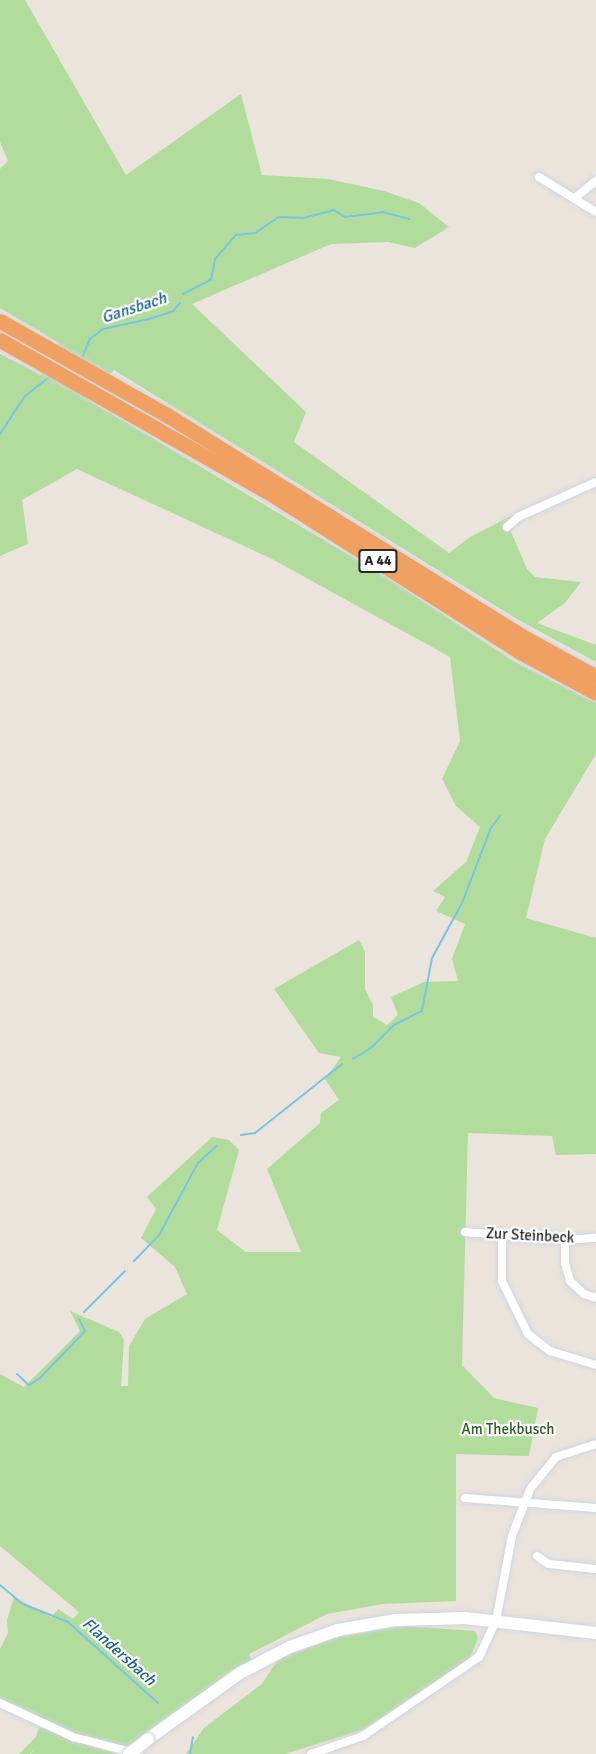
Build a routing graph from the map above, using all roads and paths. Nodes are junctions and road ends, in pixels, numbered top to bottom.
1 (539, 177) dead end
2 (596, 181) edge
3 (576, 197) junction
4 (596, 212) edge
5 (0, 321) edge
6 (0, 340) edge
7 (596, 482) edge
8 (507, 527) dead end
9 (596, 678) edge
10 (596, 693) edge
11 (465, 1232) dead end
12 (502, 1235) junction
13 (596, 1238) edge
14 (565, 1240) junction
15 (596, 1298) edge
16 (596, 1365) edge
17 (596, 1444) edge
18 (465, 1498) dead end
19 (523, 1502) junction
20 (596, 1508) edge
21 (537, 1556) dead end
22 (596, 1569) edge
23 (496, 1621) junction
24 (596, 1633) edge
25 (0, 1703) edge
26 (129, 1754) edge
27 (139, 1754) edge
28 (311, 1754) edge

1 - 3 street
2 - 3 street
3 - 4 street
5 - 9 highway, A 44
6 - 10 highway, A 44
7 - 8 street
11 - 12 street, Zur Steinbeck
12 - 14 street, Zur Steinbeck
12 - 16 street
13 - 14 street, Zur Steinbeck
14 - 15 street
17 - 19 street
18 - 19 street
19 - 20 street
19 - 23 street
21 - 22 street
23 - 24 main road
23 - 26 main road, bridge
23 - 28 street
25 - 27 street

